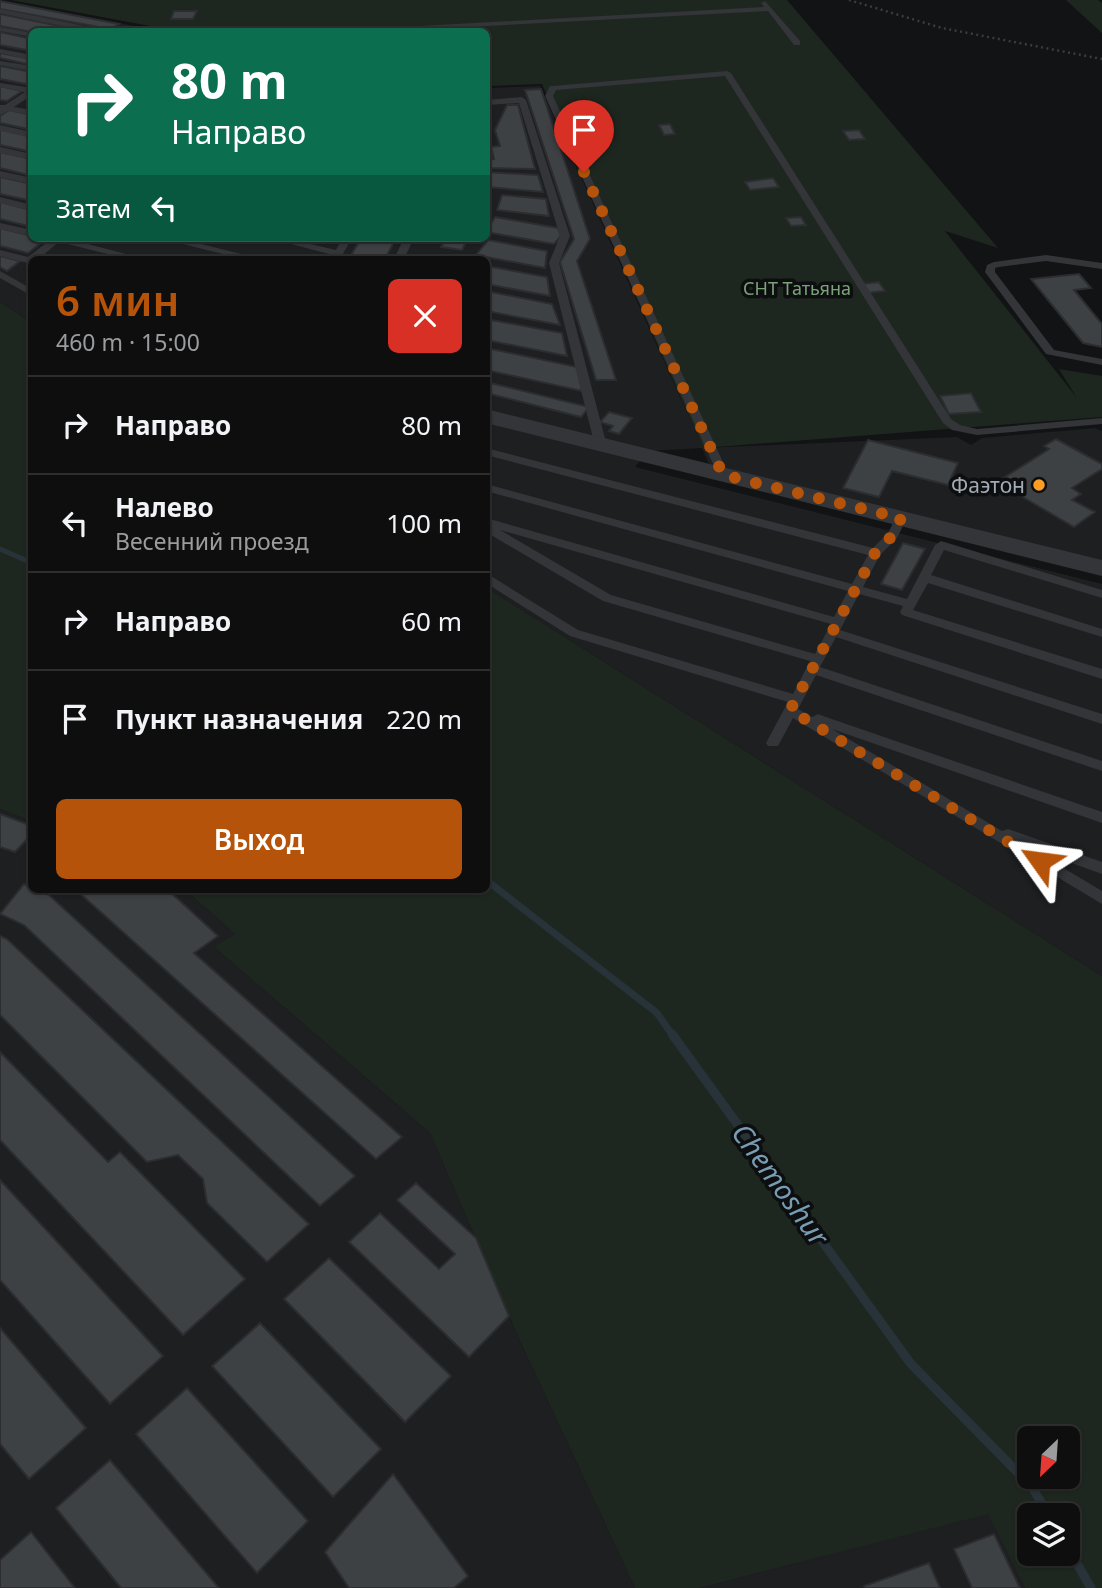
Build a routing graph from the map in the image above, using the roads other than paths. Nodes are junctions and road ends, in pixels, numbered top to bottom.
1 (764, 0) edge
2 (770, 9) junction
3 (0, 11) edge
4 (85, 28) edge
5 (395, 28) edge
6 (0, 29) edge
7 (28, 34) edge
8 (797, 43) dead end
9 (0, 51) edge
10 (28, 57) edge
11 (0, 63) edge
12 (28, 68) edge
13 (0, 85) edge
14 (28, 90) edge
15 (28, 93) edge
16 (490, 103) edge
17 (2, 109) edge
18 (28, 112) edge
19 (0, 128) edge
20 (28, 134) edge
21 (0, 150) edge
22 (28, 156) edge
23 (0, 174) edge
24 (28, 180) edge
25 (0, 200) edge
26 (28, 207) edge
27 (0, 226) edge
28 (28, 232) edge
29 (51, 242) edge
30 (72, 242) edge
31 (182, 242) edge
32 (287, 242) edge
33 (0, 253) edge
34 (36, 256) edge
35 (128, 256) edge
36 (243, 256) edge
37 (337, 256) edge
38 (28, 259) edge
39 (28, 262) edge
40 (1102, 266) edge
41 (4, 276) edge
42 (28, 290) edge
43 (1102, 362) edge
44 (490, 417) edge
45 (1102, 421) edge
46 (601, 446) junction
47 (490, 452) edge
48 (723, 475) junction
49 (490, 487) edge
50 (901, 518) junction
51 (490, 526) edge
52 (490, 527) edge
53 (875, 553) junction
54 (1102, 568) edge
55 (923, 577) junction
56 (490, 580) edge
57 (858, 587) junction
58 (1102, 594) edge
59 (910, 604) junction
60 (835, 627) junction
61 (1102, 633) edge
62 (815, 664) junction
63 (1102, 674) edge
64 (793, 705) junction
65 (1102, 719) edge
66 (773, 743) dead end
67 (1102, 766) edge
68 (1102, 818) edge
69 (978, 824) junction
70 (1102, 868) edge
71 (1102, 898) edge

1 - 2 lane
2 - 5 lane
2 - 8 lane
3 - 4 lane
6 - 7 lane
9 - 10 lane
11 - 12 lane
13 - 14 lane
15 - 17 lane
16 - 46 lane
17 - 18 lane
19 - 20 lane
21 - 22 lane
23 - 24 lane
25 - 26 lane
27 - 28 lane
29 - 34 lane
30 - 35 lane
31 - 36 lane
32 - 37 lane
33 - 38 lane
39 - 41 lane
40 - 43 lane
41 - 42 lane
44 - 46 street
45 - 48 lane
46 - 48 street
47 - 53 lane
48 - 50 street
49 - 57 lane
50 - 53 lane
50 - 54 street
51 - 60 lane
52 - 62 lane
53 - 57 lane
55 - 58 lane
55 - 59 lane
55 - 61 lane
56 - 64 lane
57 - 59 lane
57 - 60 lane
59 - 63 lane
60 - 62 lane
60 - 65 lane
62 - 64 lane
62 - 67 lane
64 - 66 lane
64 - 68 lane
64 - 69 lane
69 - 70 lane
69 - 71 lane

